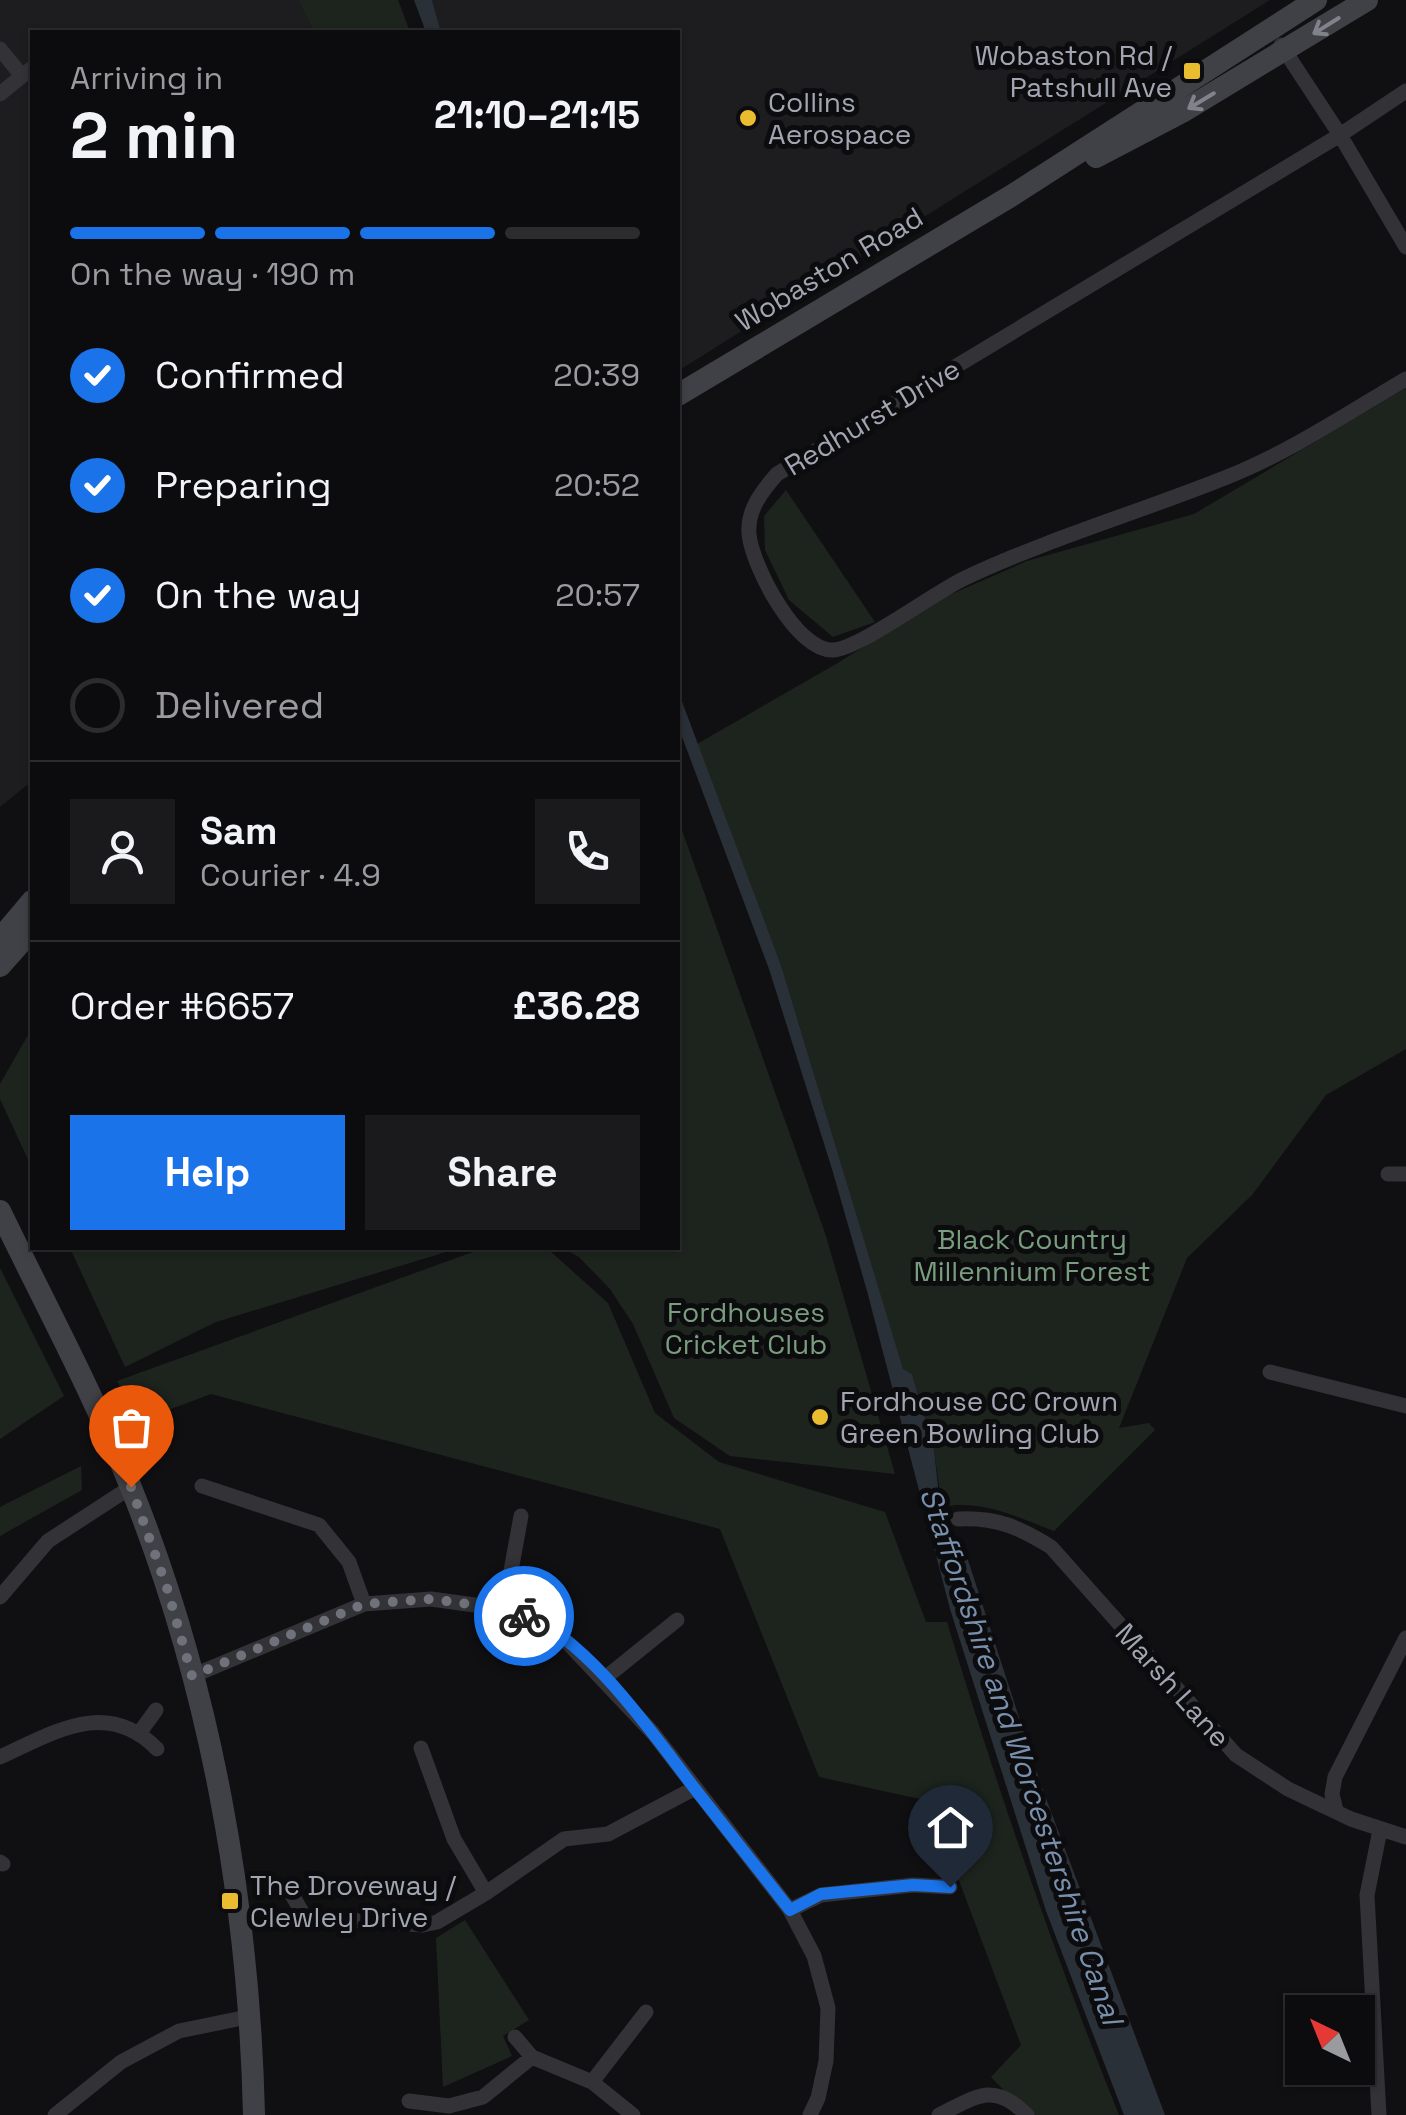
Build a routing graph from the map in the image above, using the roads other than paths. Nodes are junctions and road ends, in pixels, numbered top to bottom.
1 (1316, 0) edge
2 (1367, 0) edge
3 (1271, 28) junction
4 (0, 49) edge
5 (1285, 51) junction
6 (27, 72) edge
7 (1406, 91) edge
8 (0, 94) edge
9 (1340, 135) junction
10 (1011, 196) junction
11 (1406, 248) edge
12 (1406, 379) edge
13 (680, 394) edge
14 (30, 903) edge
15 (30, 932) edge
16 (0, 939) edge
17 (0, 966) edge
18 (1388, 1174) dead end
19 (1406, 1174) edge
20 (0, 1210) edge
21 (1270, 1372) dead end
22 (1406, 1406) edge
23 (202, 1486) dead end
24 (131, 1487) junction
25 (521, 1516) dead end
26 (958, 1519) dead end
27 (0, 1597) edge
28 (364, 1604) junction
29 (504, 1609) junction
30 (677, 1620) dead end
31 (1406, 1638) edge
32 (192, 1676) junction
33 (605, 1678) junction
34 (156, 1710) dead end
35 (140, 1732) junction
36 (421, 1748) dead end
37 (158, 1749) dead end
38 (0, 1757) edge
39 (695, 1788) junction
40 (1336, 1810) junction
41 (1380, 1830) junction
42 (1406, 1837) edge
43 (950, 1887) dead end
44 (486, 1894) junction
45 (292, 1895) dead end
46 (790, 1910) junction
47 (646, 2012) dead end
48 (252, 2016) junction
49 (515, 2037) dead end
50 (532, 2057) junction
51 (592, 2082) junction
52 (409, 2101) dead end
53 (55, 2115) edge
54 (254, 2115) edge
55 (632, 2115) edge
56 (810, 2115) edge
57 (939, 2115) edge
58 (1027, 2115) edge
59 (1379, 2115) edge

1 - 3 street, Wobaston Road
2 -> 5 street, Wobaston Road
3 - 5 street
3 - 10 street, Wobaston Road
4 - 6 street
5 - 9 street
5 -> 10 street, Wobaston Road
6 - 8 street
7 - 9 street
9 - 11 street
9 - 12 street, Redhurst Drive
10 - 13 street, Wobaston Road
14 - 16 street
15 - 17 street
18 - 19 street
20 - 24 street
21 - 22 street
23 - 28 street
24 - 27 street
24 - 32 street
25 - 29 street
26 - 40 street, Marsh Lane
28 - 29 street
28 - 32 street
29 - 33 street
30 - 33 street
31 - 40 street
32 - 48 street
33 - 39 street
34 - 35 street
35 - 37 street
35 - 38 street
36 - 44 street
39 - 44 street
39 - 46 street
40 - 41 street, Marsh Lane
41 - 42 street, Marsh Lane
41 - 59 street
43 - 46 street
44 - 45 street
46 - 56 street
47 - 51 street
48 - 53 street
48 - 54 street
49 - 50 street
50 - 51 street
50 - 52 street
51 - 55 street
57 - 58 street

